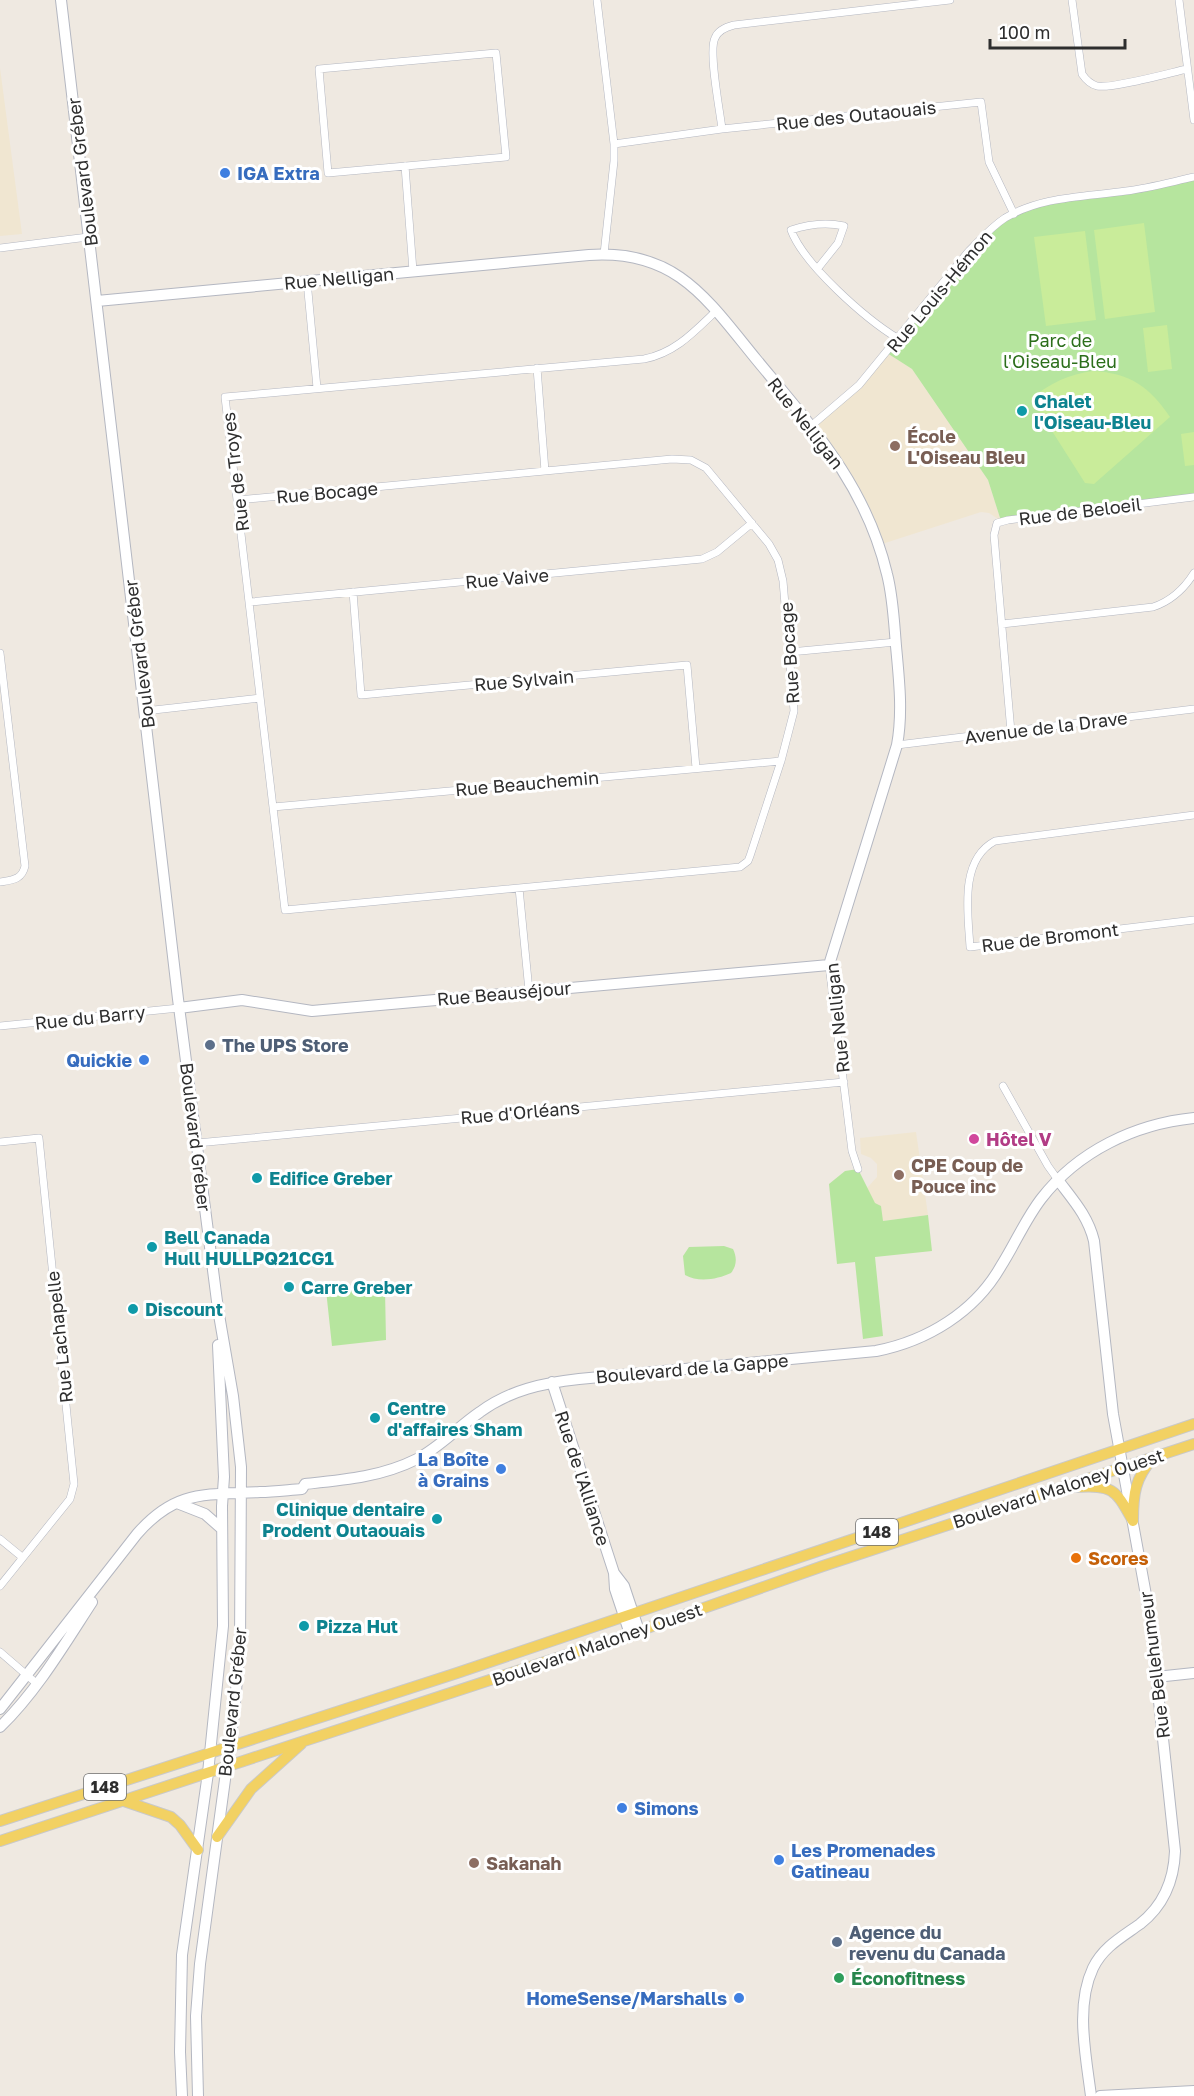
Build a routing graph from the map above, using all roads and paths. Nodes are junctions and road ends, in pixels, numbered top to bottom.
1 (62, 0) edge
2 (597, 0) edge
3 (950, 0) edge
4 (1072, 0) edge
5 (1179, 0) edge
6 (1187, 69) junction
7 (1194, 120) edge
8 (722, 129) junction
9 (614, 144) junction
10 (405, 166) junction
11 (1194, 177) edge
12 (1014, 214) junction
13 (88, 237) junction
14 (0, 248) edge
15 (604, 254) junction
16 (818, 268) junction
17 (413, 271) junction
18 (308, 281) junction
19 (97, 302) junction
20 (716, 311) junction
21 (897, 338) junction
22 (537, 368) junction
23 (317, 388) junction
24 (811, 426) junction
25 (545, 471) junction
26 (1194, 497) edge
27 (238, 500) junction
28 (752, 523) junction
29 (1194, 573) edge
30 (353, 592) junction
31 (250, 602) junction
32 (1002, 624) junction
33 (896, 642) junction
34 (790, 652) junction
35 (0, 653) edge
36 (260, 698) junction
37 (1194, 709) edge
38 (145, 711) junction
39 (1011, 732) junction
40 (897, 745) junction
41 (781, 760) junction
42 (696, 768) junction
43 (273, 807) junction
44 (1194, 815) edge
45 (0, 882) edge
46 (519, 888) junction
47 (285, 910) joint
48 (1194, 920) edge
49 (829, 964) junction
50 (529, 991) junction
51 (179, 1008) junction
52 (0, 1026) edge
53 (844, 1082) junction
54 (1003, 1086) dead end
55 (1194, 1118) edge
56 (0, 1142) edge
57 (197, 1143) junction
58 (858, 1169) dead end
59 (1058, 1180) junction
60 (218, 1309) junction
61 (552, 1382) junction
62 (1194, 1424) edge
63 (1194, 1444) edge
64 (1120, 1450) junction
65 (1153, 1457) junction
66 (1123, 1467) junction
67 (1060, 1488) junction
68 (240, 1492) junction
69 (224, 1493) junction
70 (177, 1503) junction
71 (1133, 1521) junction
72 (222, 1528) junction
73 (137, 1534) junction
74 (0, 1539) edge
75 (22, 1557) junction
76 (0, 1586) edge
77 (628, 1615) junction
78 (634, 1633) junction
79 (0, 1652) edge
80 (1194, 1673) edge
81 (27, 1675) junction
82 (1156, 1677) junction
83 (36, 1683) junction
84 (0, 1708) edge
85 (0, 1727) edge
86 (304, 1741) junction
87 (230, 1747) junction
88 (211, 1753) junction
89 (226, 1767) junction
90 (208, 1773) junction
91 (124, 1801) junction
92 (0, 1821) edge
93 (217, 1837) junction
94 (0, 1841) edge
95 (198, 1850) junction
96 (1194, 2091) edge
97 (182, 2096) edge
98 (198, 2096) edge
99 (1091, 2096) edge
100 (1100, 2096) edge

1 - 13 street, Boulevard Gréber
2 - 9 street
3 - 8 street
4 - 6 street
5 - 6 street
6 - 7 street
8 - 9 street, Rue des Outaouais
8 - 12 street, Rue des Outaouais
9 - 15 street
10 - 10 street
10 - 17 street
11 - 12 street, Rue Louis-Hémon
12 - 21 street, Rue Louis-Hémon
13 - 14 street
13 - 19 street, Boulevard Gréber
15 - 17 street, Rue Nelligan
15 - 20 street, Rue Nelligan
16 - 16 street
16 - 21 street
17 - 18 street, Rue Nelligan
18 - 19 street, Rue Nelligan
18 - 23 street
19 - 38 street, Boulevard Gréber
20 - 22 street, Rue de Troyes
20 - 24 street, Rue Nelligan
21 - 24 street, Rue Louis-Hémon
22 - 23 street, Rue de Troyes
22 - 25 street
23 - 27 street, Rue de Troyes
24 - 33 street, Rue Nelligan
25 - 27 street, Rue Bocage
25 - 28 street, Rue Bocage
26 - 32 street, Rue de Beloeil
27 - 31 street, Rue de Troyes
28 - 30 street, Rue Vaive
28 - 34 street, Rue Bocage
29 - 32 street
30 - 31 street, Rue Vaive
30 - 42 street, Rue Sylvain
31 - 36 street, Rue de Troyes
32 - 39 street, Rue de Beloeil
33 - 34 street
33 - 40 street, Rue Nelligan
34 - 41 street, Rue Bocage
35 - 45 street
36 - 38 street
36 - 43 street, Rue de Troyes
37 - 39 street, Avenue de la Drave
38 - 51 street, Boulevard Gréber
39 - 40 street, Avenue de la Drave
40 - 49 street, Rue Nelligan
41 - 42 street, Rue Beauchemin
41 - 46 street, Rue Bocage
42 - 43 street, Rue Beauchemin
43 - 47 street, Rue de Troyes
44 - 48 street, Rue de Bromont
46 - 47 street, Rue Bocage
46 - 50 street
49 - 50 street, Rue Beauséjour
49 - 53 street, Rue Nelligan
50 - 51 street, Rue Beauséjour
51 - 52 street, Rue du Barry
51 - 57 street, Boulevard Gréber
53 - 57 street, Rue d'Orléans
53 - 58 street, Rue Nelligan
54 - 59 street, Rue Bellehumeur
55 - 59 street, Boulevard de la Gappe
56 - 75 street, Rue Lachapelle
57 - 60 street, Boulevard Gréber
59 - 61 street, Boulevard de la Gappe
59 - 64 street, Rue Bellehumeur
60 - 68 street, Boulevard Gréber
60 - 69 street, Boulevard Gréber
61 - 68 street, Boulevard de la Gappe
61 - 77 street, Rue de l'Alliance
62 - 64 main road, Boulevard Maloney Ouest / 148
63 - 65 main road, Boulevard Maloney Ouest / 148
64 - 66 street, Rue Bellehumeur
64 - 77 main road, Boulevard Maloney Ouest / 148
65 - 66 main road, Boulevard Maloney Ouest / 148
65 - 71 main road
66 - 67 main road, Boulevard Maloney Ouest / 148
66 - 71 street, Rue Bellehumeur
67 - 71 main road
67 - 78 main road, Boulevard Maloney Ouest / 148
68 - 69 street, Boulevard de la Gappe
68 - 87 street, Boulevard Gréber
69 - 70 street, Boulevard de la Gappe
69 - 72 street, Boulevard Gréber
70 - 72 street
70 - 73 street, Boulevard de la Gappe
71 - 82 street, Rue Bellehumeur
72 - 88 street, Boulevard Gréber
73 - 81 street, Boulevard de la Gappe
73 - 83 street, Boulevard de la Gappe
74 - 75 street
75 - 76 street, Rue Lachapelle
77 - 78 street, Rue de l'Alliance
77 - 87 main road, Boulevard Maloney Ouest / 148
78 - 86 main road, Boulevard Maloney Ouest / 148
79 - 81 street
80 - 82 street
81 - 83 street
81 - 84 street, Boulevard de la Gappe
82 - 99 street, Rue Bellehumeur
83 - 85 street, Boulevard de la Gappe
86 - 89 main road, Boulevard Maloney Ouest / 148
86 - 93 main road
87 - 88 main road, Boulevard Maloney Ouest / 148
87 - 89 street, Boulevard Gréber
88 - 90 street, Boulevard Gréber
88 - 92 main road, Boulevard Maloney Ouest / 148
89 - 90 main road, Boulevard Maloney Ouest / 148
89 - 93 street, Boulevard Gréber
90 - 91 main road, Boulevard Maloney Ouest / 148
90 - 95 street, Boulevard Gréber
91 - 94 main road, Boulevard Maloney Ouest / 148
91 - 95 main road
93 - 98 street, Boulevard Gréber
95 - 97 street, Boulevard Gréber
96 - 100 street

